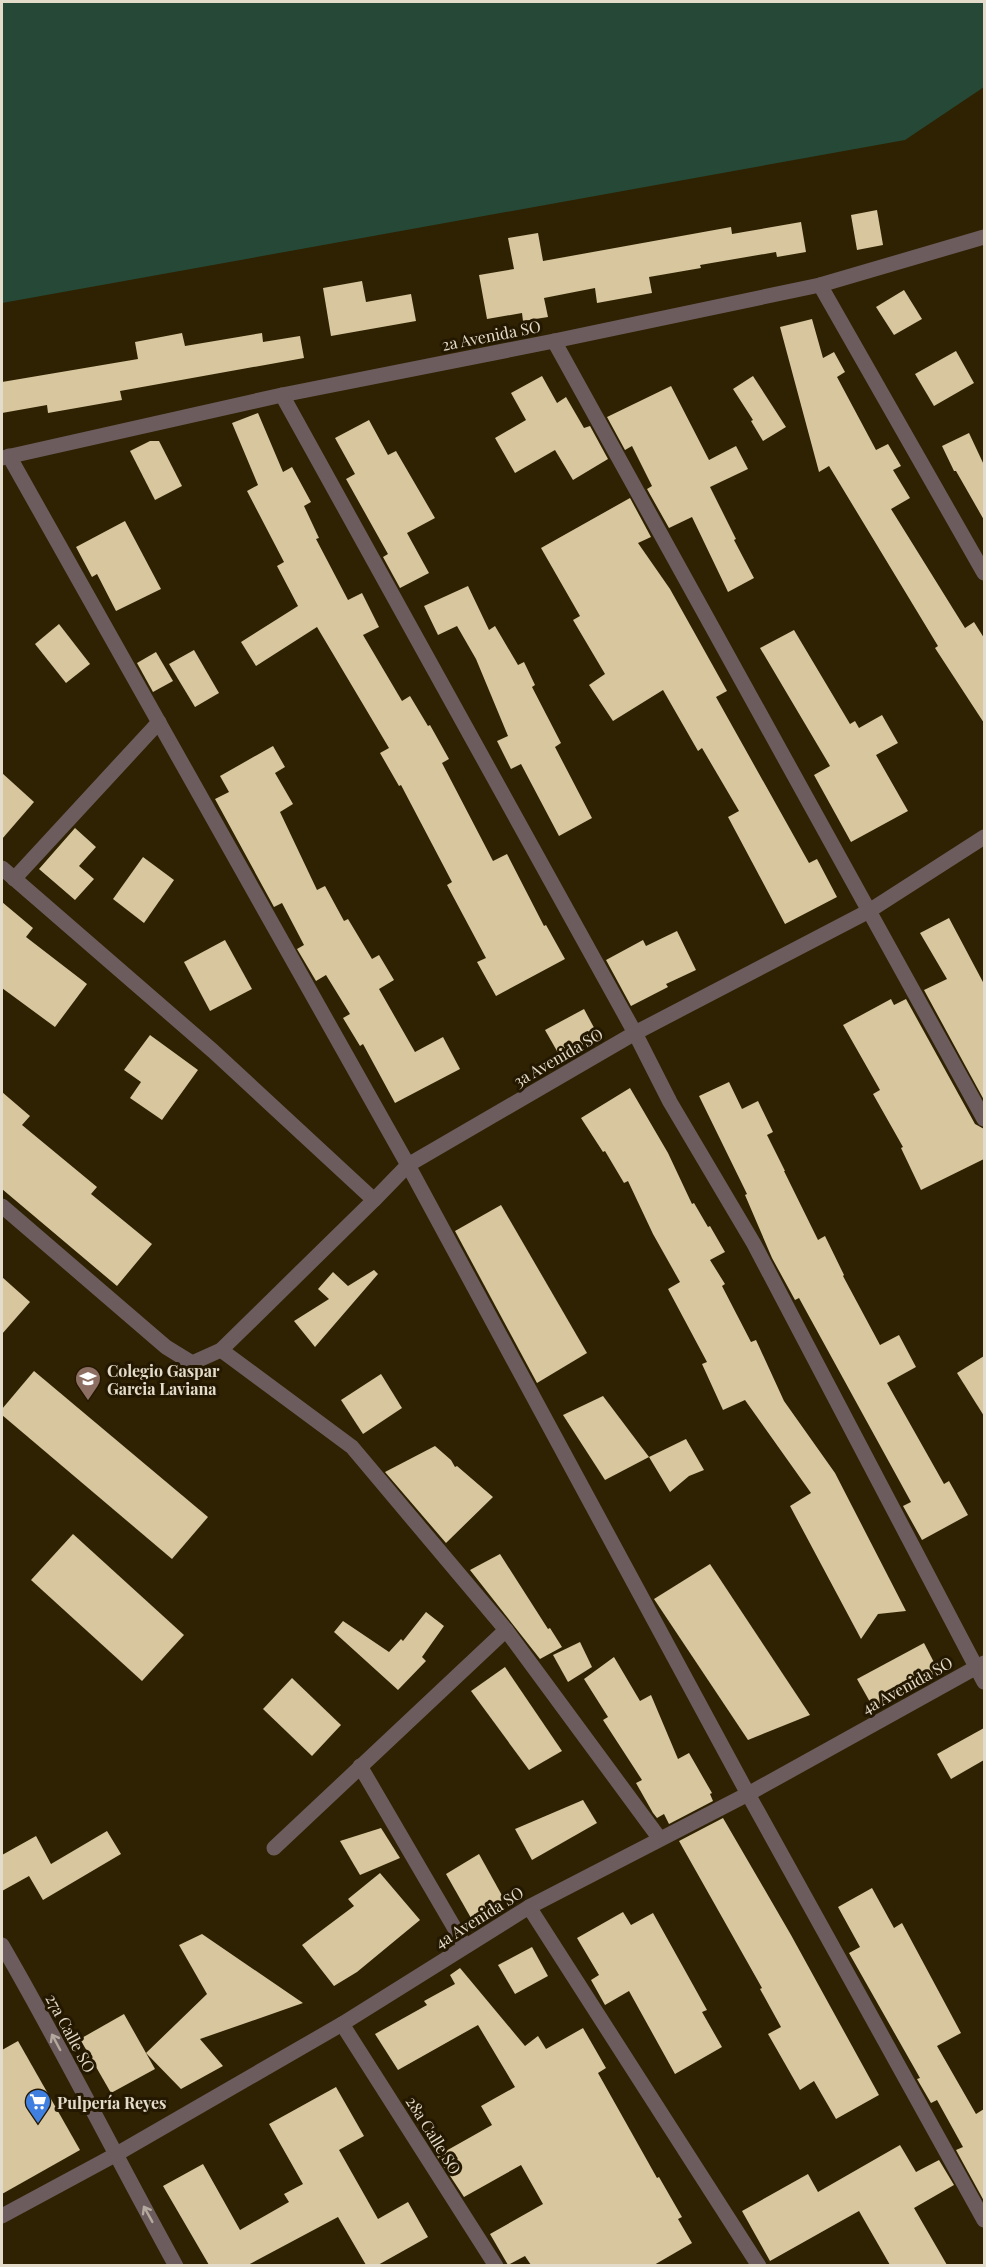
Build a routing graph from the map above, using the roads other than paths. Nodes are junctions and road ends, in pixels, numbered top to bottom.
1 (984, 237) edge
2 (820, 285) junction
3 (555, 341) junction
4 (282, 394) junction
5 (5, 457) edge
6 (984, 573) edge
7 (159, 722) junction
8 (984, 837) edge
9 (2, 868) edge
10 (14, 879) junction
11 (869, 911) junction
12 (635, 1034) junction
13 (984, 1119) edge
14 (408, 1165) junction
15 (374, 1200) junction
16 (2, 1206) edge
17 (221, 1350) junction
18 (506, 1630) junction
19 (981, 1666) edge
20 (984, 1682) edge
21 (360, 1766) junction
22 (748, 1794) junction
23 (660, 1839) junction
24 (274, 1848) dead end
25 (529, 1906) junction
26 (2, 1945) edge
27 (465, 1947) junction
28 (342, 2024) junction
29 (115, 2155) junction
30 (2, 2216) edge
31 (984, 2220) edge
32 (176, 2265) edge
33 (496, 2265) edge
34 (759, 2265) edge

1 - 2 street, 2a Avenida SO
2 - 3 street, 2a Avenida SO
2 - 6 street
3 - 4 street, 2a Avenida SO
3 - 11 street
4 - 5 street, 2a Avenida SO
4 - 12 street
5 - 7 street
7 - 10 street
7 - 14 street
8 - 11 street, 3a Avenida SO
9 - 10 street
10 - 15 street
11 - 12 street, 3a Avenida SO
11 - 13 street
12 - 14 street, 3a Avenida SO
12 - 19 street
14 - 15 street, 3a Avenida SO
14 - 22 street
15 - 17 street, 3a Avenida SO
16 - 17 street, 3a Avenida SO
17 - 18 street
18 - 21 street
18 - 23 street
19 - 20 street
19 - 22 street, 4a Avenida SO
21 - 24 street
21 - 27 street
22 - 23 street, 4a Avenida SO
22 - 31 street
23 - 25 street, 4a Avenida SO
25 - 27 street, 4a Avenida SO
25 - 34 street
29 -> 26 street, 27a Calle SO
27 - 28 street, 4a Avenida SO
28 - 29 street, 4a Avenida SO
28 - 33 street, 28a Calle SO
29 - 30 street, 4a Avenida SO
32 -> 29 street, 27a Calle SO

